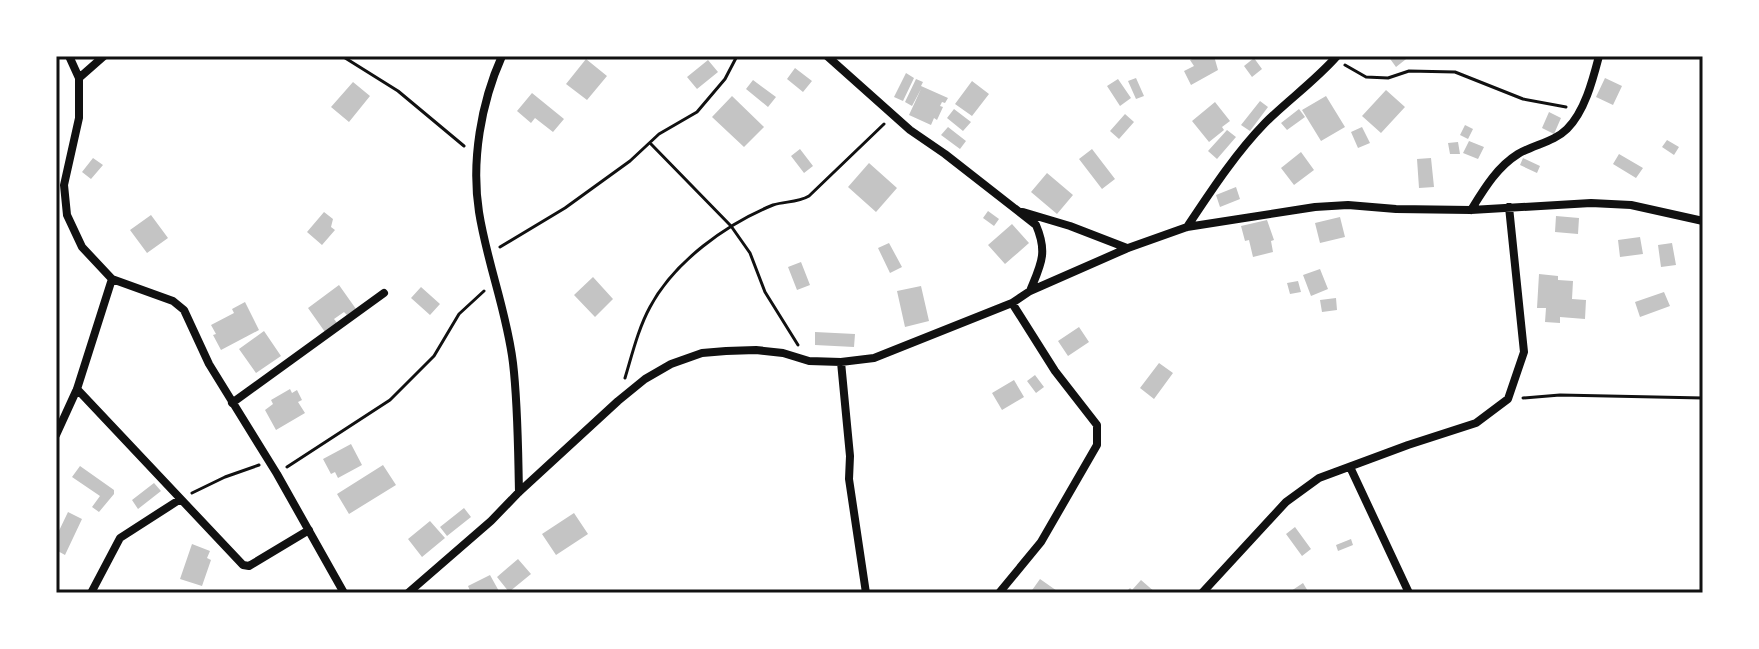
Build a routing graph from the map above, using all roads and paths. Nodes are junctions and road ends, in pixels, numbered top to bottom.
1 (69, 56) edge
2 (104, 56) edge
3 (342, 56) edge
4 (502, 56) edge
5 (737, 56) edge
6 (827, 56) edge
7 (1599, 56) edge
8 (1336, 57) edge
9 (79, 78) junction
10 (1582, 106) junction
11 (893, 116) junction
12 (651, 144) junction
13 (478, 159) junction
14 (1509, 207) junction
15 (1471, 210) junction
16 (1022, 212) junction
17 (1703, 221) edge
18 (731, 226) junction
19 (1187, 227) junction
20 (1128, 248) junction
21 (490, 253) junction
22 (112, 279) junction
23 (496, 281) junction
24 (1030, 291) junction
25 (384, 293) dead end
26 (1012, 303) junction
27 (809, 361) junction
28 (841, 362) junction
29 (77, 389) junction
30 (1703, 398) edge
31 (1508, 399) junction
32 (618, 401) junction
33 (232, 403) junction
34 (56, 435) edge
35 (270, 461) junction
36 (1350, 467) junction
37 (277, 474) junction
38 (519, 492) junction
39 (179, 500) junction
40 (309, 530) junction
41 (91, 593) edge
42 (344, 593) edge
43 (408, 593) edge
44 (866, 593) edge
45 (999, 593) edge
46 (1202, 593) edge
47 (1409, 593) edge

1 - 9 street
2 - 9 street
3 - 13 path
4 - 13 street
5 - 12 path
6 - 11 street
7 - 10 street
8 - 10 path
8 - 19 street
9 - 22 street
10 - 15 street
11 - 16 street
11 - 18 path
12 - 18 path
12 - 21 path
13 - 21 street
14 - 15 street
14 - 17 street
14 - 31 street
15 - 19 street
16 - 20 street
16 - 24 street
18 - 27 path
18 - 32 path
19 - 20 street
20 - 24 street
21 - 23 street
22 - 29 street
22 - 33 street
23 - 37 path
23 - 38 street
24 - 26 street
25 - 33 street
26 - 28 street
26 - 45 street
27 - 28 street
27 - 32 street
28 - 44 street
29 - 34 street
29 - 39 street
30 - 31 path
31 - 36 street
32 - 38 street
33 - 35 street
35 - 37 street
35 - 39 path
36 - 46 street
36 - 47 street
37 - 40 street
38 - 43 street
39 - 40 street
39 - 41 street
40 - 42 street

